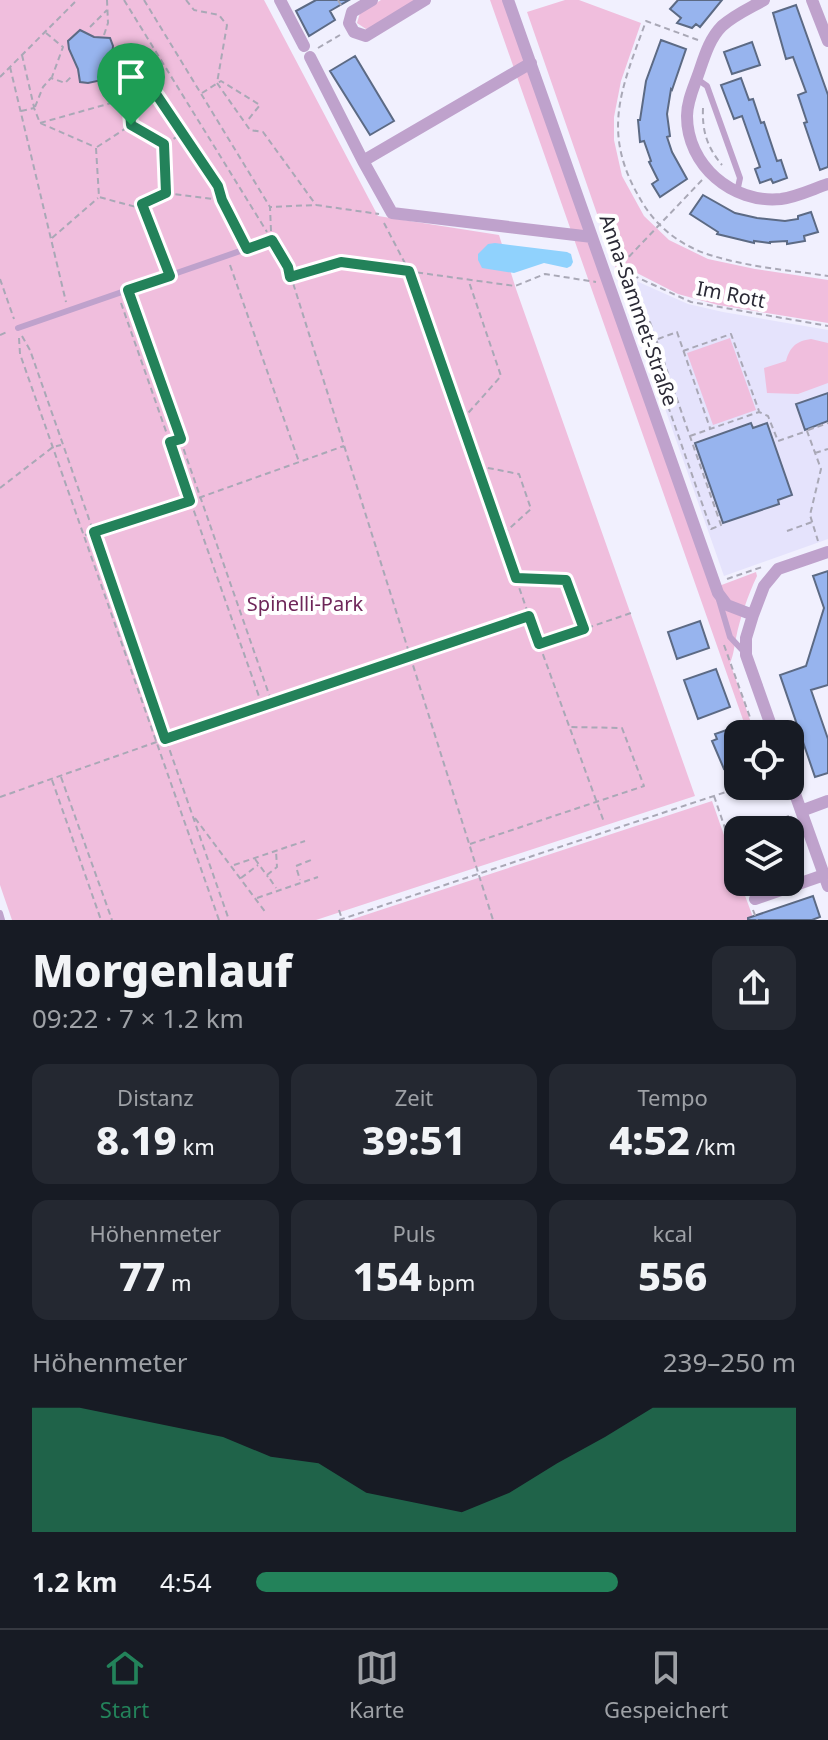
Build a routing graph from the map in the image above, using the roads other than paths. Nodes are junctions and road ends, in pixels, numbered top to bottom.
1 (280, 0) edge
2 (372, 0) edge
3 (425, 0) edge
4 (508, 0) edge
5 (764, 0) edge
6 (812, 0) edge
7 (828, 41) edge
8 (531, 63) junction
9 (697, 79) junction
10 (363, 161) junction
11 (828, 184) edge
12 (737, 192) junction
13 (272, 240) road end
14 (589, 240) junction
15 (18, 328) road end
16 (828, 552) edge
17 (716, 588) junction
18 (753, 615) junction
19 (746, 655) junction
20 (769, 720) edge
21 (797, 800) edge
22 (828, 801) edge
23 (801, 811) junction
24 (826, 880) edge
25 (755, 899) dead end
26 (0, 913) edge
27 (2, 920) edge

1 - 10 street
2 - 3 street
4 - 8 street, Anna-Sammet-Straße
5 - 9 street
6 - 7 street
8 - 10 street
8 - 14 street, Anna-Sammet-Straße
9 - 12 lane
9 - 12 street
10 - 14 street
11 - 12 street
13 - 15 lane
14 - 17 street, Anna-Sammet-Straße
16 - 18 street
17 - 18 street
17 - 19 lane
18 - 19 street
19 - 20 street
21 - 23 street
22 - 23 street
23 - 24 street
24 - 25 street
26 - 27 lane

